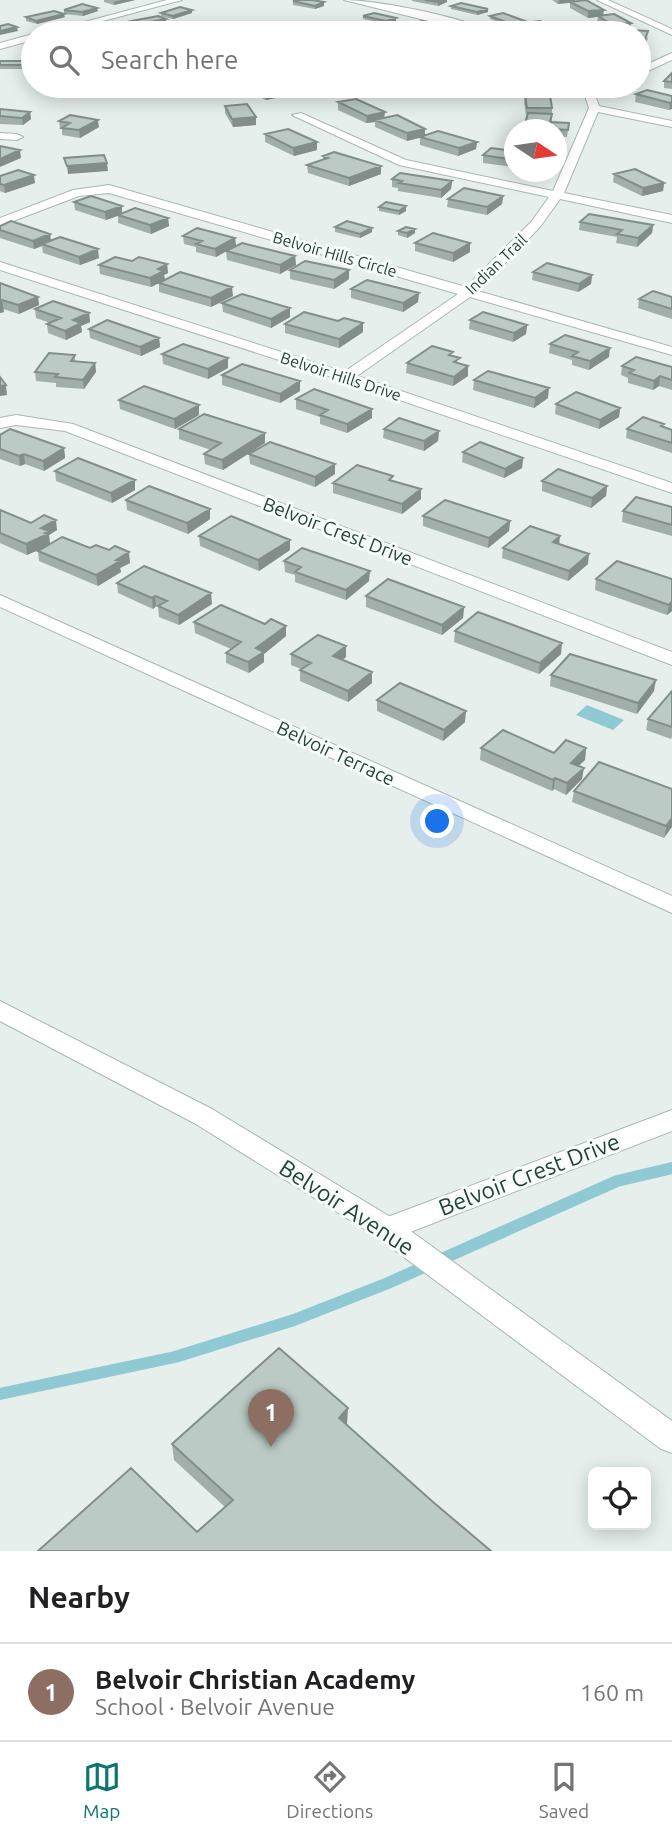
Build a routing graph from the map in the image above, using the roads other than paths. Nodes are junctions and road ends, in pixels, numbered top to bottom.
1 (178, 0) edge
2 (348, 0) edge
3 (601, 0) edge
4 (95, 21) edge
5 (448, 21) edge
6 (648, 21) edge
7 (651, 23) edge
8 (672, 32) edge
9 (21, 40) edge
10 (0, 46) edge
11 (0, 53) edge
12 (21, 53) edge
13 (672, 56) edge
14 (651, 66) edge
15 (595, 98) edge
16 (598, 98) edge
17 (297, 116) dead end
18 (672, 124) edge
19 (0, 136) edge
20 (17, 137) dead end
21 (557, 195) junction
22 (672, 219) edge
23 (0, 222) edge
24 (3, 269) edge
25 (469, 292) junction
26 (672, 351) edge
27 (346, 376) junction
28 (0, 423) edge
29 (672, 488) edge
30 (0, 600) edge
31 (672, 659) edge
32 (672, 905) edge
33 (0, 1010) edge
34 (672, 1120) edge
35 (387, 1230) junction
36 (672, 1439) edge

1 - 4 street
2 - 5 street
3 - 6 street
7 - 8 street
9 - 10 street
11 - 12 street
13 - 14 street
15 - 21 street, Indian Trail
16 - 18 street
17 - 21 street
19 - 20 street
21 - 22 street
21 - 25 street, Indian Trail
23 - 25 street, Belvoir Hills Circle
24 - 27 street, Belvoir Hills Drive
25 - 26 street, Belvoir Hills Circle
25 - 27 street, Indian Trail
27 - 29 street, Belvoir Hills Drive
28 - 31 street, Belvoir Crest Drive
30 - 32 street, Belvoir Terrace
33 - 35 street, Belvoir Avenue
34 - 35 street, Belvoir Crest Drive
35 - 36 street, Belvoir Avenue

